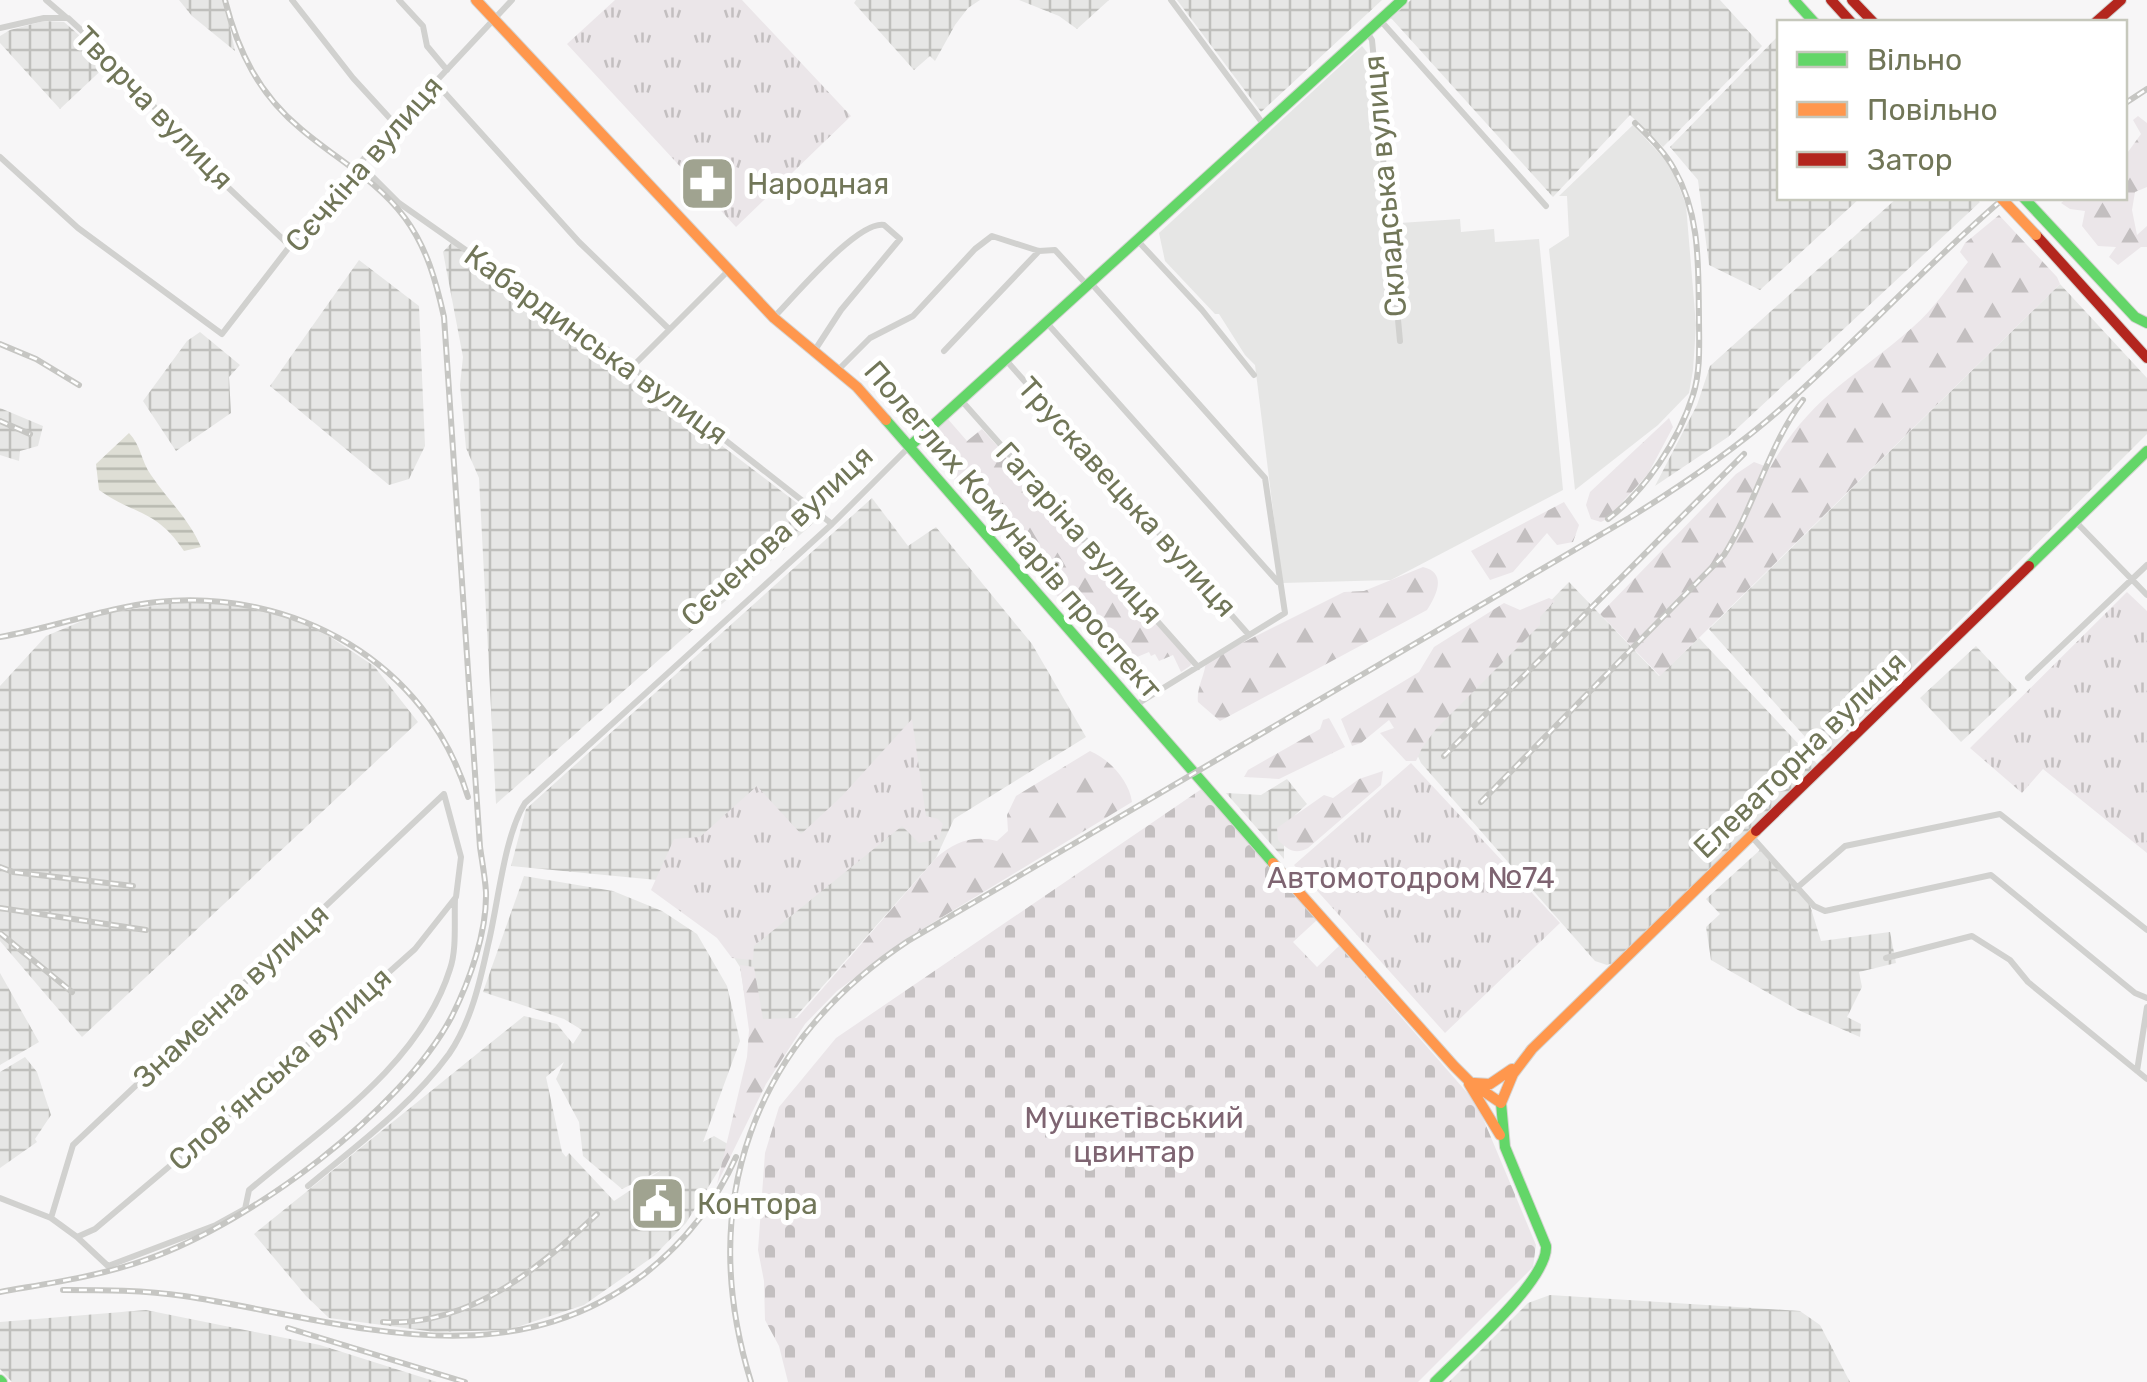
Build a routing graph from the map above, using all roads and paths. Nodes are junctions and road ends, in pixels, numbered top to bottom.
1 (46, 0) edge
2 (292, 0) edge
3 (399, 0) edge
4 (476, 0) edge
5 (512, 0) edge
6 (1171, 0) edge
7 (1402, 0) edge
8 (1794, 0) edge
9 (1834, 0) edge
10 (1852, 0) edge
11 (2121, 0) edge
12 (68, 18) junction
13 (494, 19) junction
14 (1380, 20) junction
15 (1812, 20) edge
16 (1852, 20) edge
17 (1871, 20) edge
18 (2098, 20) edge
19 (0, 28) edge
20 (1368, 32) junction
21 (447, 70) junction
22 (435, 82) junction
23 (396, 125) junction
24 (1264, 125) junction
25 (0, 156) edge
26 (361, 165) junction
27 (2003, 200) edge
28 (2026, 200) edge
29 (1546, 206) dead end
30 (1137, 240) junction
31 (290, 246) junction
32 (1039, 252) junction
33 (729, 270) junction
34 (1088, 283) junction
35 (774, 318) junction
36 (1046, 322) junction
37 (2147, 324) edge
38 (669, 329) junction
39 (1400, 341) dead end
40 (813, 352) junction
41 (944, 352) dead end
42 (2147, 358) edge
43 (1005, 359) junction
44 (632, 367) junction
45 (838, 370) junction
46 (1254, 375) dead end
47 (960, 400) junction
48 (910, 446) junction
49 (2147, 450) edge
50 (2075, 521) junction
51 (832, 524) junction
52 (2147, 565) edge
53 (2132, 580) junction
54 (1279, 583) junction
55 (2147, 595) edge
56 (1249, 635) junction
57 (1198, 666) junction
58 (2028, 678) dead end
59 (1134, 706) junction
60 (1752, 838) junction
61 (1799, 886) junction
62 (456, 897) junction
63 (2147, 930) edge
64 (1886, 958) dead end
65 (2147, 998) edge
66 (2147, 1007) edge
67 (1521, 1061) junction
68 (2137, 1072) junction
69 (1465, 1078) junction
70 (2147, 1079) edge
71 (1501, 1103) junction
72 (1506, 1148) junction
73 (308, 1186) dead end
74 (0, 1198) edge
75 (51, 1218) junction
76 (77, 1237) junction
77 (1435, 1382) edge

1 - 12 street
2 - 23 street
3 - 21 street
4 - 13 main road, Полеглих Комунарів проспект
5 - 13 street, Сєчкіна вулиця
6 - 24 street
7 - 14 main road, Сєченова вулиця
8 - 15 main road
9 - 16 main road
10 - 17 main road
11 - 18 main road
12 - 19 street, Творча вулиця
12 - 31 street, Творча вулиця
13 - 21 street, Сєчкіна вулиця
13 - 33 main road, Полеглих Комунарів проспект
14 - 20 main road, Сєченова вулиця
14 - 29 street, Складська вулиця
20 - 24 main road, Сєченова вулиця
20 - 39 street, Складська вулиця
21 - 22 street, Сєчкіна вулиця
22 - 23 street, Сєчкіна вулиця
22 - 38 street
23 - 26 street, Сєчкіна вулиця
24 - 30 main road, Сєченова вулиця
25 - 31 street, Сєчкіна вулиця
26 - 31 street, Сєчкіна вулиця
26 - 44 street, Кабардинська вулиця
27 - 42 main road, bridge
28 - 37 main road
30 - 34 main road, Сєченова вулиця
30 - 46 street
32 - 34 street
32 - 41 street
32 - 45 street
33 - 35 main road, Полеглих Комунарів проспект
33 - 38 street
34 - 36 main road, Сєченова вулиця
34 - 54 street
35 - 40 main road, Полеглих Комунарів проспект
35 - 40 street
36 - 43 main road, Сєченова вулиця
36 - 54 street
38 - 44 street
40 - 45 main road, Полеглих Комунарів проспект
43 - 47 main road, Сєченова вулиця
43 - 56 street, Трускавецька вулиця
44 - 51 street, Кабардинська вулиця
45 - 48 main road, Полеглих Комунарів проспект
47 - 48 main road, Сєченова вулиця
47 - 57 street, Гагаріна вулиця
48 - 51 street, Сєченова вулиця
48 - 59 main road, Полеглих Комунарів проспект
49 - 50 main road, Елеваторна вулиця
50 - 53 street
50 - 60 main road, Елеваторна вулиця
51 - 73 street, Сєченова вулиця
52 - 53 street
53 - 55 street
53 - 58 street
54 - 56 street
56 - 57 street
57 - 59 street
59 - 69 main road, Полеглих Комунарів проспект
60 - 61 street
60 - 67 main road, Елеваторна вулиця
61 - 63 street
61 - 65 street
62 - 75 street, Знаменна вулиця
62 - 76 street, Слов’янська вулиця
62 - 76 street
64 - 68 street
66 - 68 street
67 - 69 main road
67 - 71 main road, Елеваторна вулиця
68 - 70 street
69 - 71 main road, Полеглих Комунарів проспект
69 - 72 main road
71 - 72 main road
72 - 77 main road
74 - 75 street
75 - 76 street

